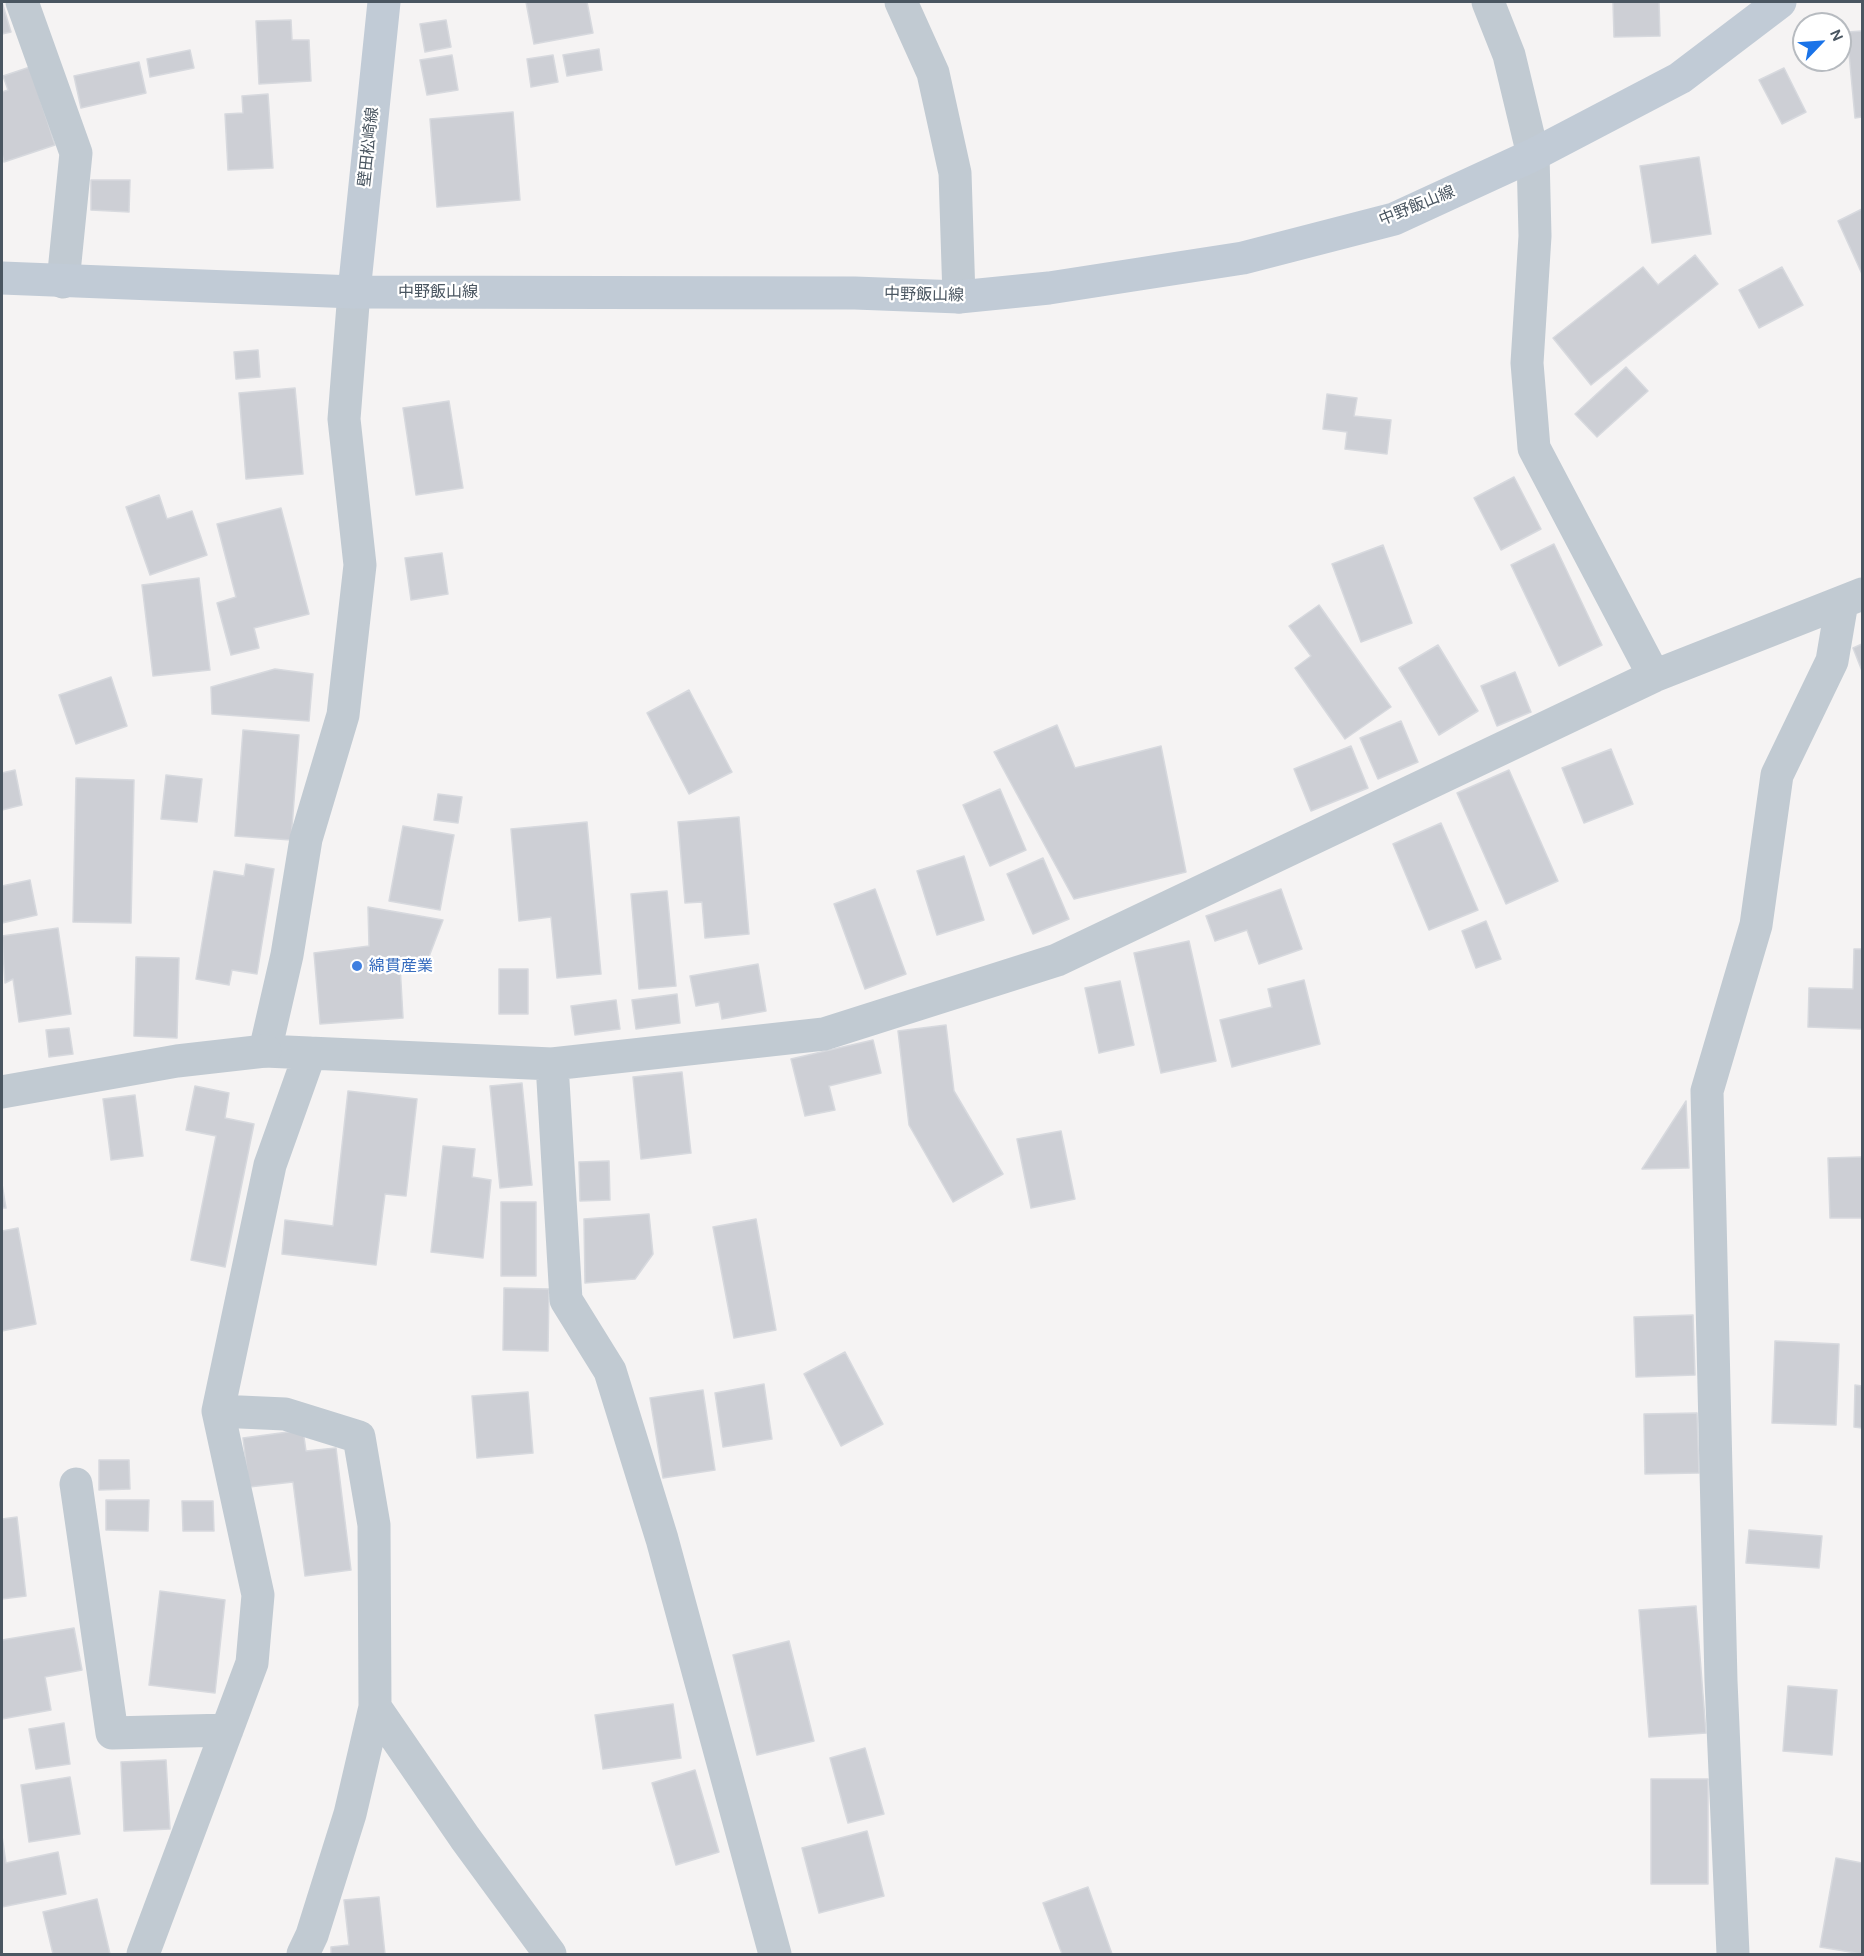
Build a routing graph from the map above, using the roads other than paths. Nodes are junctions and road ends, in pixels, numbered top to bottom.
1 (22, 2) edge
2 (384, 2) edge
3 (901, 2) edge
4 (1488, 2) edge
5 (1780, 2) edge
6 (1533, 155) junction
7 (2, 278) edge
8 (63, 282) junction
9 (354, 292) junction
10 (959, 297) junction
11 (1852, 598) edge
12 (1654, 676) junction
13 (265, 1051) junction
14 (310, 1053) junction
15 (552, 1064) junction
16 (2, 1092) edge
17 (218, 1411) junction
18 (76, 1484) dead end
19 (375, 1707) junction
20 (227, 1730) junction
21 (142, 1954) edge
22 (303, 1954) edge
23 (550, 1954) edge
24 (775, 1954) edge
25 (1733, 1954) edge

1 - 8 street
2 - 9 main road, 壁田松崎線
3 - 10 street
4 - 6 street
5 - 6 main road, 中野飯山線
6 - 10 main road, 中野飯山線
6 - 12 street
7 - 8 main road, 中野飯山線
8 - 9 main road, 中野飯山線
9 - 10 main road, 中野飯山線
9 - 13 street
11 - 12 street
11 - 25 street
12 - 15 street
13 - 14 street
13 - 16 street
14 - 15 street
14 - 17 street
15 - 24 street
17 - 19 street
17 - 20 street
18 - 20 street
19 - 22 street
19 - 23 street
20 - 21 street

